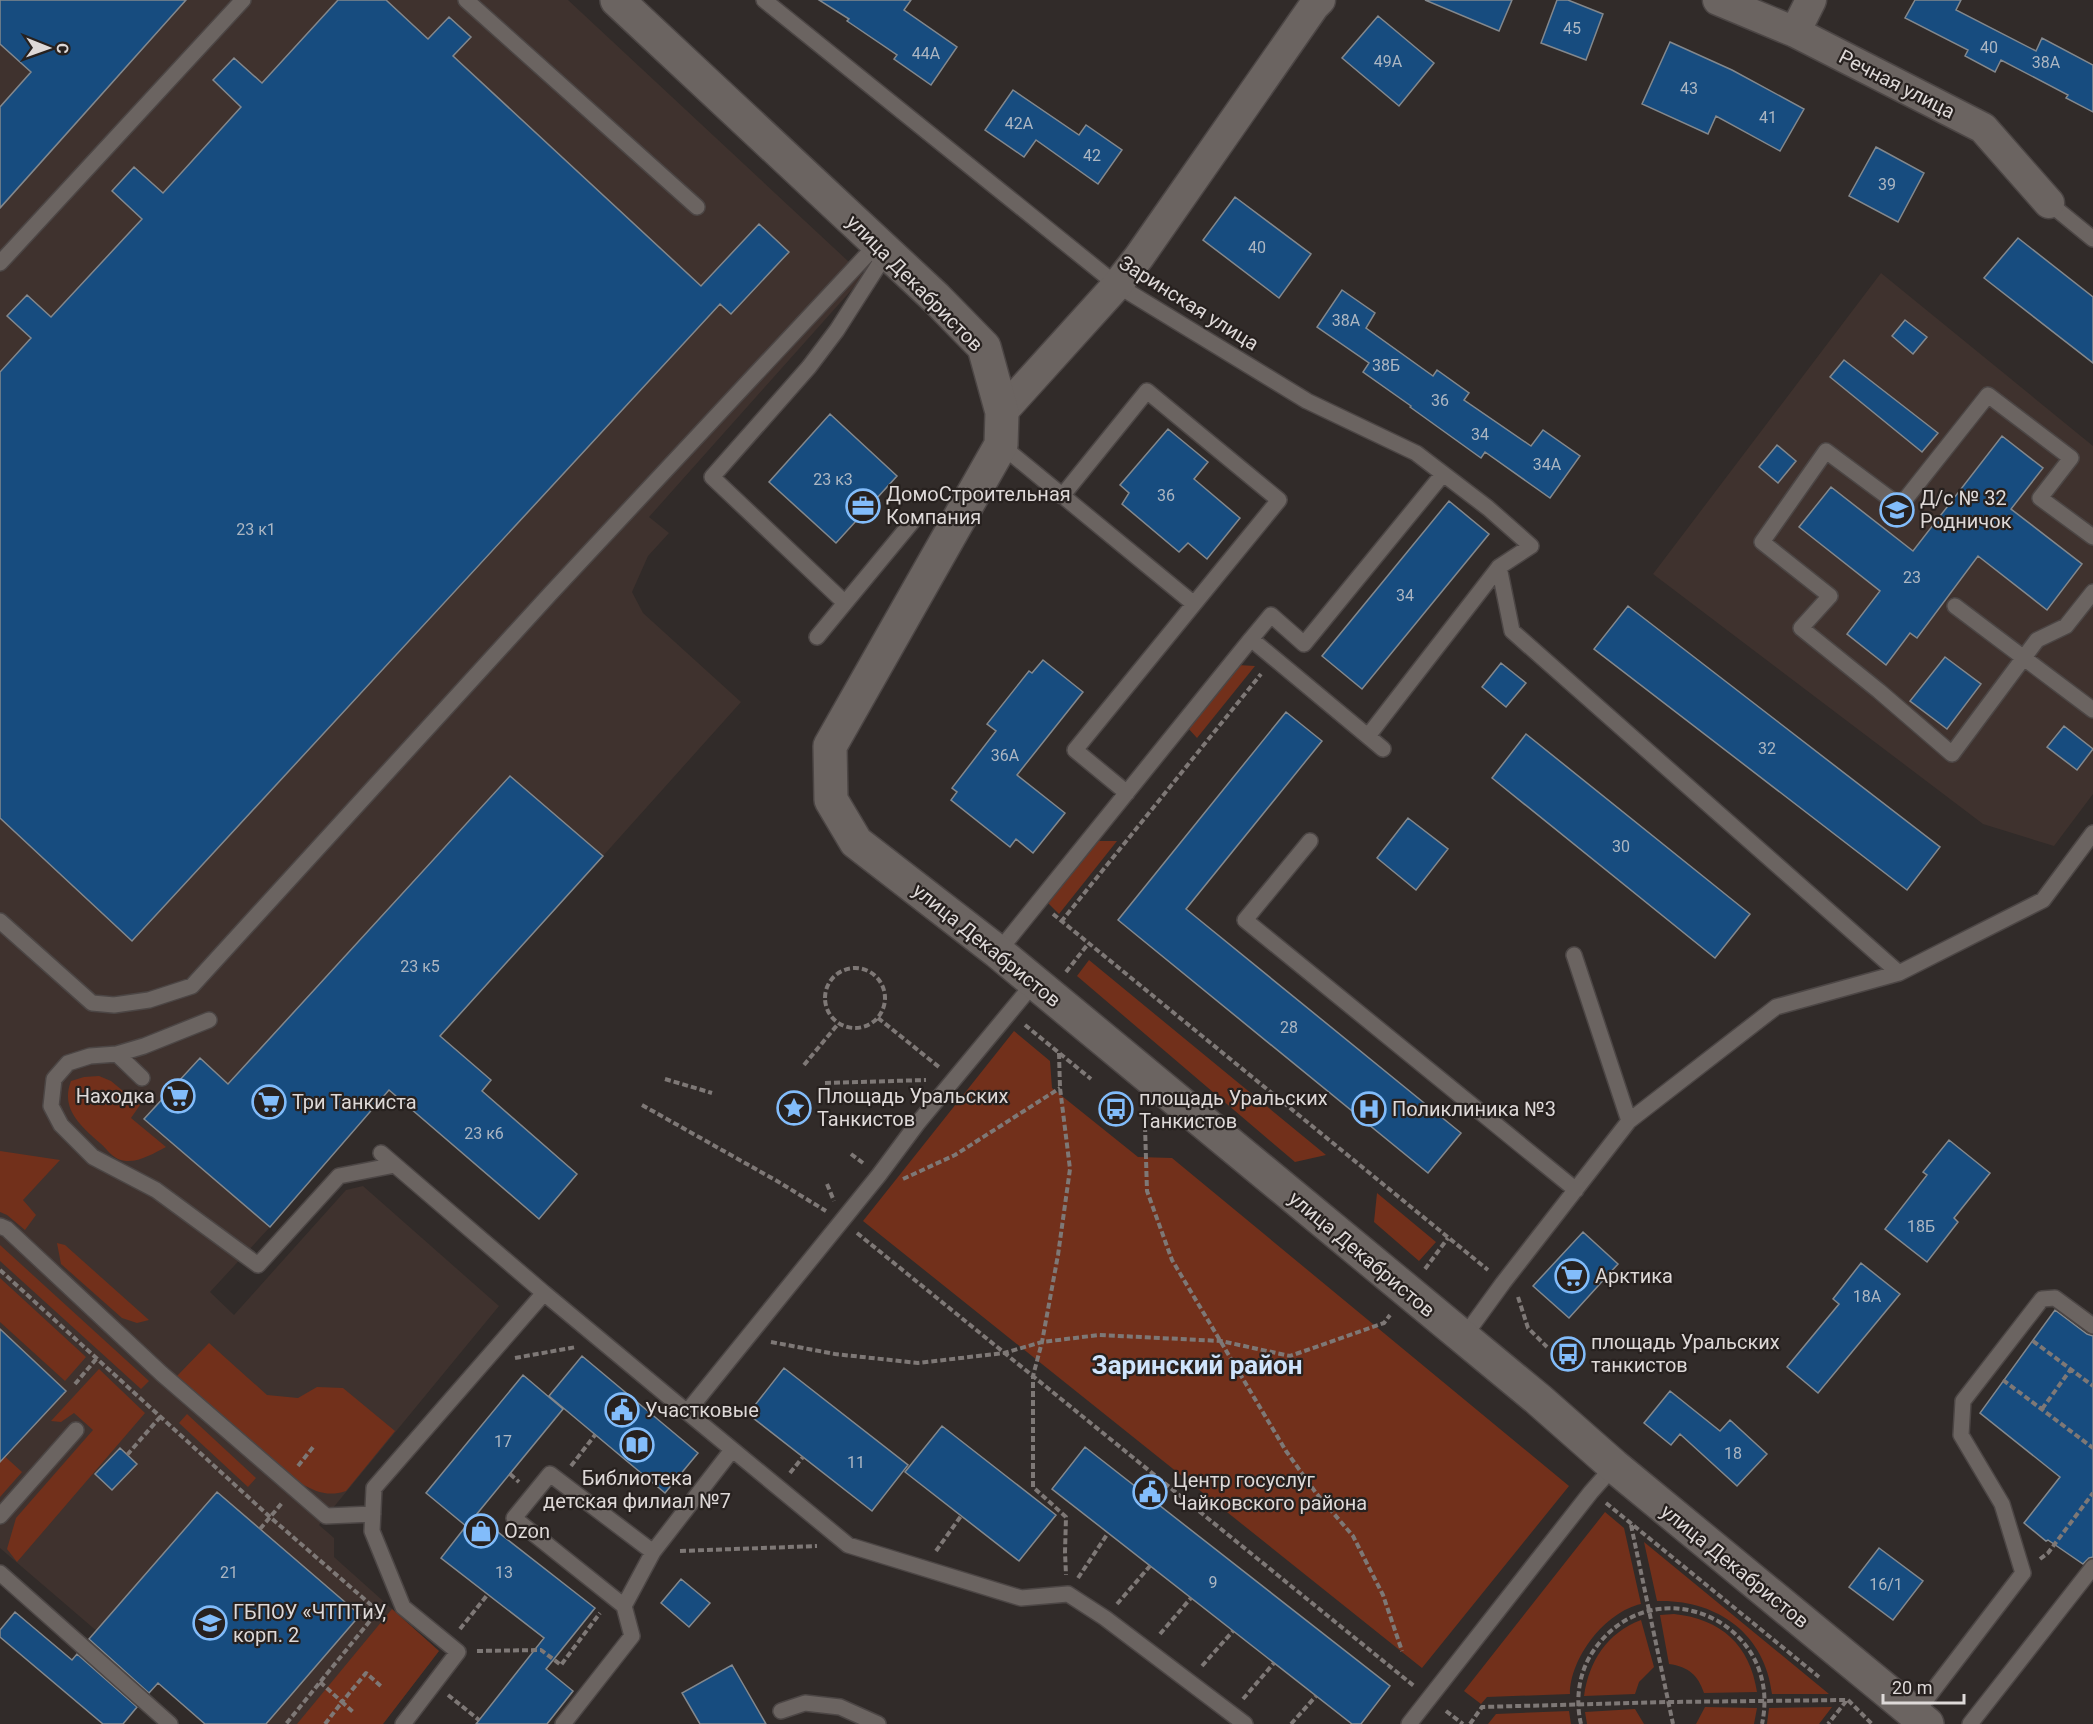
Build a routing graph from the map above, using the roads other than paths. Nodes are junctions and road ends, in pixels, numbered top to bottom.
1 (243, 0) edge
2 (466, 0) edge
3 (617, 0) edge
4 (764, 0) edge
5 (1320, 0) edge
6 (1718, 0) edge
7 (1811, 0) edge
8 (1795, 32) junction
9 (2049, 203) joint
10 (697, 207) dead end
11 (2093, 239) edge
12 (882, 247) junction
13 (0, 263) edge
14 (1117, 285) junction
15 (1002, 412) junction
16 (1000, 445) junction
17 (1443, 474) junction
18 (1062, 496) junction
19 (912, 522) dead end
20 (2093, 537) edge
21 (1499, 567) junction
22 (2093, 592) edge
23 (845, 603) junction
24 (1194, 604) junction
25 (1955, 606) dead end
26 (817, 637) dead end
27 (1251, 639) junction
28 (2024, 658) junction
29 (2093, 710) edge
30 (1368, 736) junction
31 (1383, 749) dead end
32 (1127, 793) junction
33 (2093, 833) edge
34 (1310, 841) dead end
35 (0, 921) edge
36 (998, 952) junction
37 (1574, 955) dead end
38 (1899, 973) junction
39 (1035, 983) junction
40 (209, 1020) dead end
41 (117, 1054) junction
42 (142, 1078) dead end
43 (1629, 1122) junction
44 (381, 1153) dead end
45 (395, 1165) junction
46 (1576, 1190) junction
47 (0, 1226) edge
48 (544, 1293) junction
49 (2093, 1326) edge
50 (1463, 1338) junction
51 (687, 1412) junction
52 (76, 1430) dead end
53 (732, 1450) junction
54 (1614, 1466) junction
55 (373, 1514) junction
56 (0, 1516) edge
57 (653, 1552) junction
58 (2093, 1567) edge
59 (0, 1573) edge
60 (618, 1602) junction
61 (781, 1711) dead end
62 (1921, 1719) edge
63 (170, 1724) edge
64 (403, 1724) edge
65 (563, 1724) edge
66 (878, 1724) edge
67 (1245, 1724) edge
68 (1409, 1724) edge
69 (1971, 1724) edge

1 - 13 lane
2 - 10 lane
3 - 12 street, улица Декабристов
4 - 14 lane, Заринская улица
5 - 14 street
6 - 8 street, Речная улица
7 - 8 street
8 - 9 street, Речная улица
9 - 11 lane
12 - 15 street, улица Декабристов
12 - 23 lane
12 - 35 lane
14 - 15 street
14 - 17 lane, Заринская улица
15 - 16 street, улица Декабристов
16 - 18 lane
16 - 36 street, улица Декабристов
17 - 21 lane, Заринская улица
17 - 27 lane
18 - 24 lane
18 - 24 lane
19 - 23 lane
20 - 28 lane
21 - 30 lane
21 - 38 lane
22 - 28 lane
23 - 26 lane
24 - 32 lane
25 - 28 lane
27 - 30 lane
27 - 32 lane
28 - 29 lane
30 - 31 lane
32 - 36 lane
33 - 38 lane
34 - 46 lane
36 - 39 street, улица Декабристов
37 - 43 lane
38 - 43 lane
39 - 50 street, улица Декабристов
39 - 51 lane
40 - 41 lane
41 - 42 lane
41 - 45 lane
43 - 46 lane
44 - 45 lane
45 - 48 lane
46 - 50 lane
47 - 55 lane
48 - 51 lane
48 - 55 lane
49 - 62 lane
50 - 54 street, улица Декабристов
51 - 53 lane
52 - 56 lane
53 - 57 lane
53 - 67 lane
54 - 62 street, улица Декабристов
54 - 68 lane
55 - 64 lane
57 - 60 lane
57 - 60 lane
58 - 69 lane
59 - 63 lane
60 - 65 lane
61 - 66 lane

